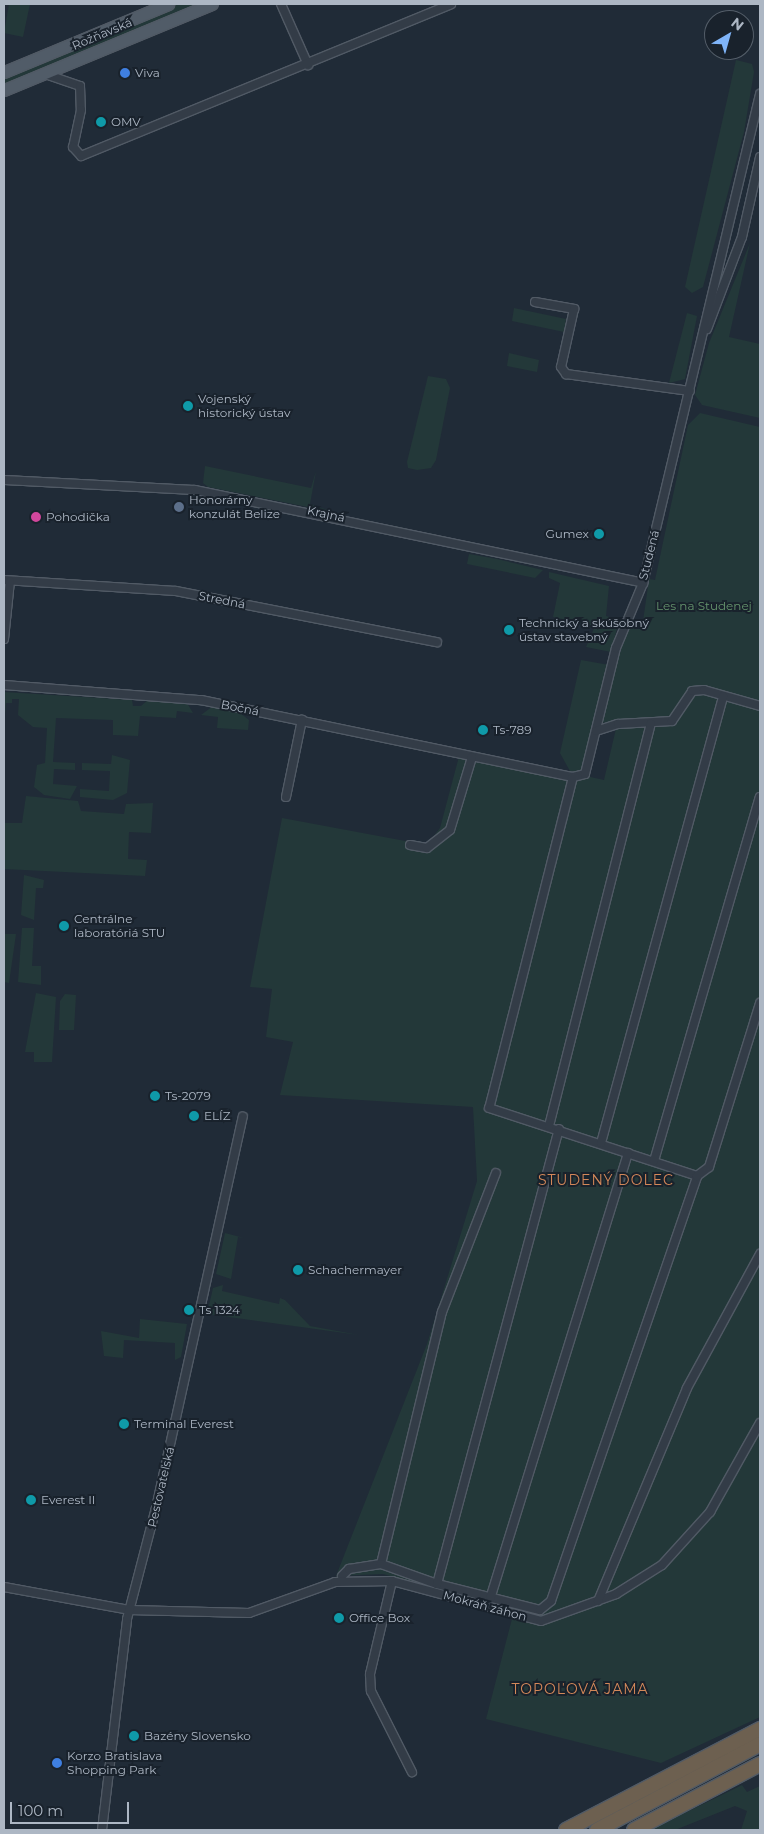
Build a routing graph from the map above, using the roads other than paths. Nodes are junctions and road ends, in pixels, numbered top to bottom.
1 (168, 4) edge
2 (212, 4) edge
3 (281, 4) edge
4 (451, 4) edge
5 (308, 65) junction
6 (4, 72) edge
7 (44, 74) junction
8 (4, 90) edge
9 (760, 94) edge
10 (760, 157) edge
11 (535, 302) dead end
12 (702, 343) junction
13 (690, 391) junction
14 (4, 480) edge
15 (7, 581) edge
16 (643, 583) junction
17 (4, 639) edge
18 (437, 642) dead end
19 (4, 685) edge
20 (723, 696) junction
21 (760, 706) edge
22 (302, 720) junction
23 (651, 724) junction
24 (596, 731) junction
25 (472, 757) junction
26 (585, 774) joint
27 (573, 777) junction
28 (286, 797) dead end
29 (760, 797) edge
30 (410, 845) dead end
31 (760, 1003) edge
32 (243, 1117) dead end
33 (549, 1126) junction
34 (559, 1129) junction
35 (601, 1143) junction
36 (628, 1153) junction
37 (654, 1161) junction
38 (496, 1173) dead end
39 (696, 1176) junction
40 (760, 1254) edge
41 (760, 1423) edge
42 (381, 1564) junction
43 (342, 1576) dead end
44 (392, 1581) junction
45 (437, 1584) junction
46 (4, 1587) edge
47 (490, 1599) junction
48 (598, 1601) junction
49 (129, 1610) junction
50 (760, 1729) edge
51 (760, 1744) edge
52 (760, 1764) edge
53 (412, 1772) dead end
54 (102, 1830) edge
55 (566, 1830) edge
56 (597, 1830) edge
57 (634, 1830) edge

1 - 6 main road, Rožňavská
2 - 7 main road, Rožňavská
3 - 5 street
4 - 5 street
5 - 7 street
7 - 8 main road, Rožňavská
9 - 12 street, Studená
10 - 12 street, Studená
11 - 13 street
12 - 13 street, Studená
13 - 16 street, Studená
14 - 16 street, Krajná
15 - 17 street
15 - 18 street, Stredná
16 - 24 street, Studená
19 - 22 street, Bočná
20 - 21 street
20 - 23 street
20 - 35 street
22 - 25 street, Bočná
22 - 28 street
23 - 24 street
23 - 33 street
24 - 26 street, Studená
25 - 27 street, Bočná
25 - 30 street
26 - 27 street, Bočná
27 - 33 street
29 - 37 street
31 - 39 street
32 - 49 street, Pestovateľská
33 - 34 street
34 - 35 street
34 - 45 street
35 - 36 street
36 - 37 street
36 - 47 street
37 - 39 street
38 - 42 street
39 - 47 street
40 - 48 street
41 - 48 street, Mokráň záhon
42 - 43 street
42 - 45 street
44 - 48 street, Mokráň záhon
44 - 49 street, Mokráň záhon
44 - 53 street
45 - 47 street
46 - 49 street, Mokráň záhon
49 - 54 street, Pestovateľská
50 - 55 highway
51 - 56 highway
52 - 57 highway

